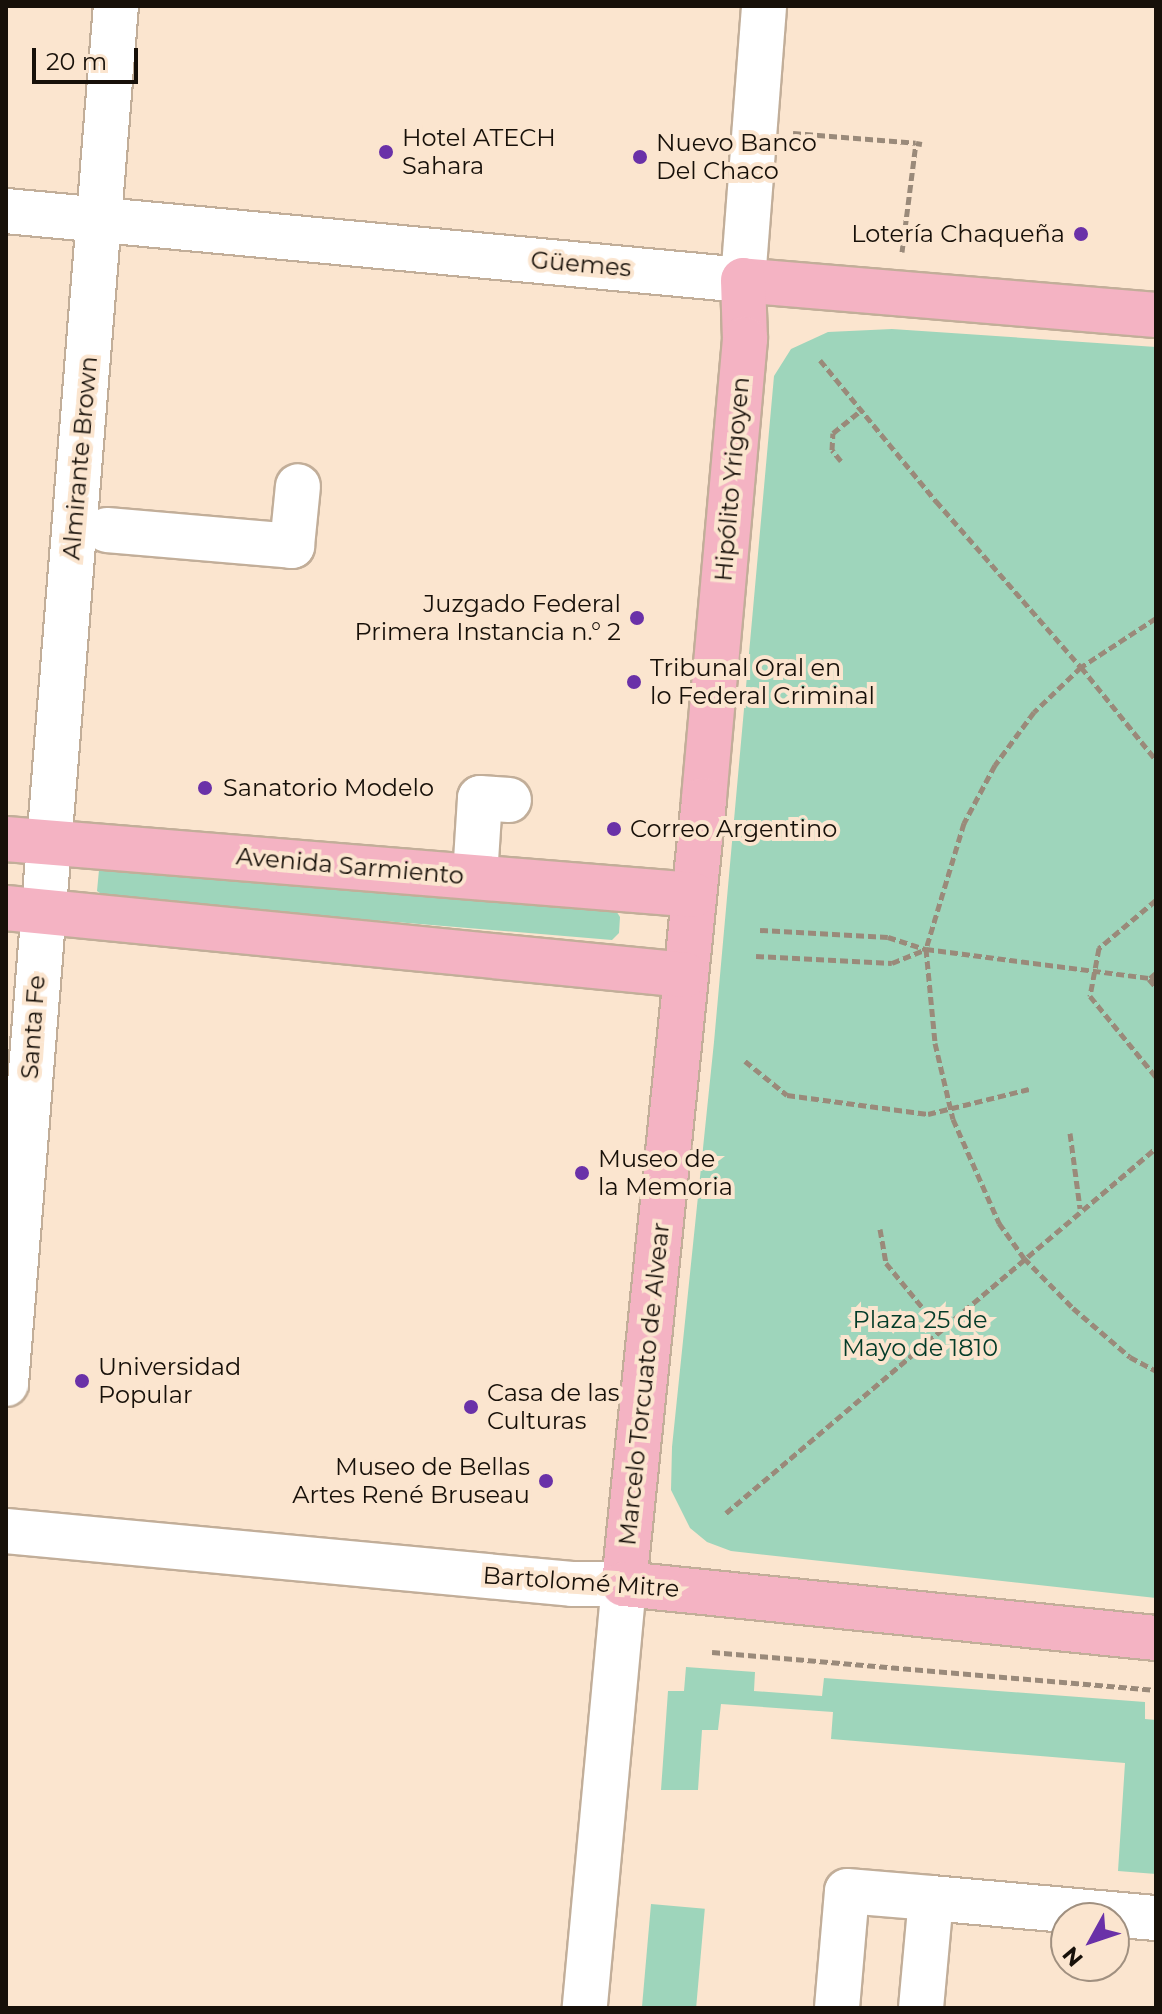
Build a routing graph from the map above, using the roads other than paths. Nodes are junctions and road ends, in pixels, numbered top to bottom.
1 (116, 6) edge
2 (764, 6) edge
3 (6, 211) edge
4 (100, 220) junction
5 (743, 280) junction
6 (1156, 315) edge
7 (298, 486) dead end
8 (107, 530) dead end
9 (509, 800) dead end
10 (27, 841) edge
11 (475, 876) junction
12 (694, 895) junction
13 (24, 909) edge
14 (687, 964) junction
15 (6, 1384) edge
16 (6, 1531) edge
17 (624, 1584) junction
18 (1156, 1638) edge
19 (931, 1898) junction
20 (1156, 1918) edge
21 (585, 2008) edge
22 (837, 2008) edge
23 (921, 2008) edge

1 - 4 street, Almirante Brown
2 - 5 street, Hipólito Yrigoyen
3 - 4 street, Güemes
4 - 5 street, Güemes
4 - 10 street, Almirante Brown
5 - 6 main road, Güemes
5 - 12 main road, Hipólito Yrigoyen
7 - 8 street
9 - 11 street
10 - 11 main road, Avenida Sarmiento
10 - 13 street, Almirante Brown
11 - 12 main road, Avenida Sarmiento
12 - 14 main road, Hipólito Yrigoyen
13 - 14 main road
13 - 15 street, Santa Fe
14 - 17 main road, Marcelo Torcuato de Alvear
16 - 17 street, Bartolomé Mitre
17 - 18 main road, Bartolomé Mitre
17 - 21 street, Marcelo Torcuato de Alvear
19 - 20 street
19 - 22 street
19 - 23 street

